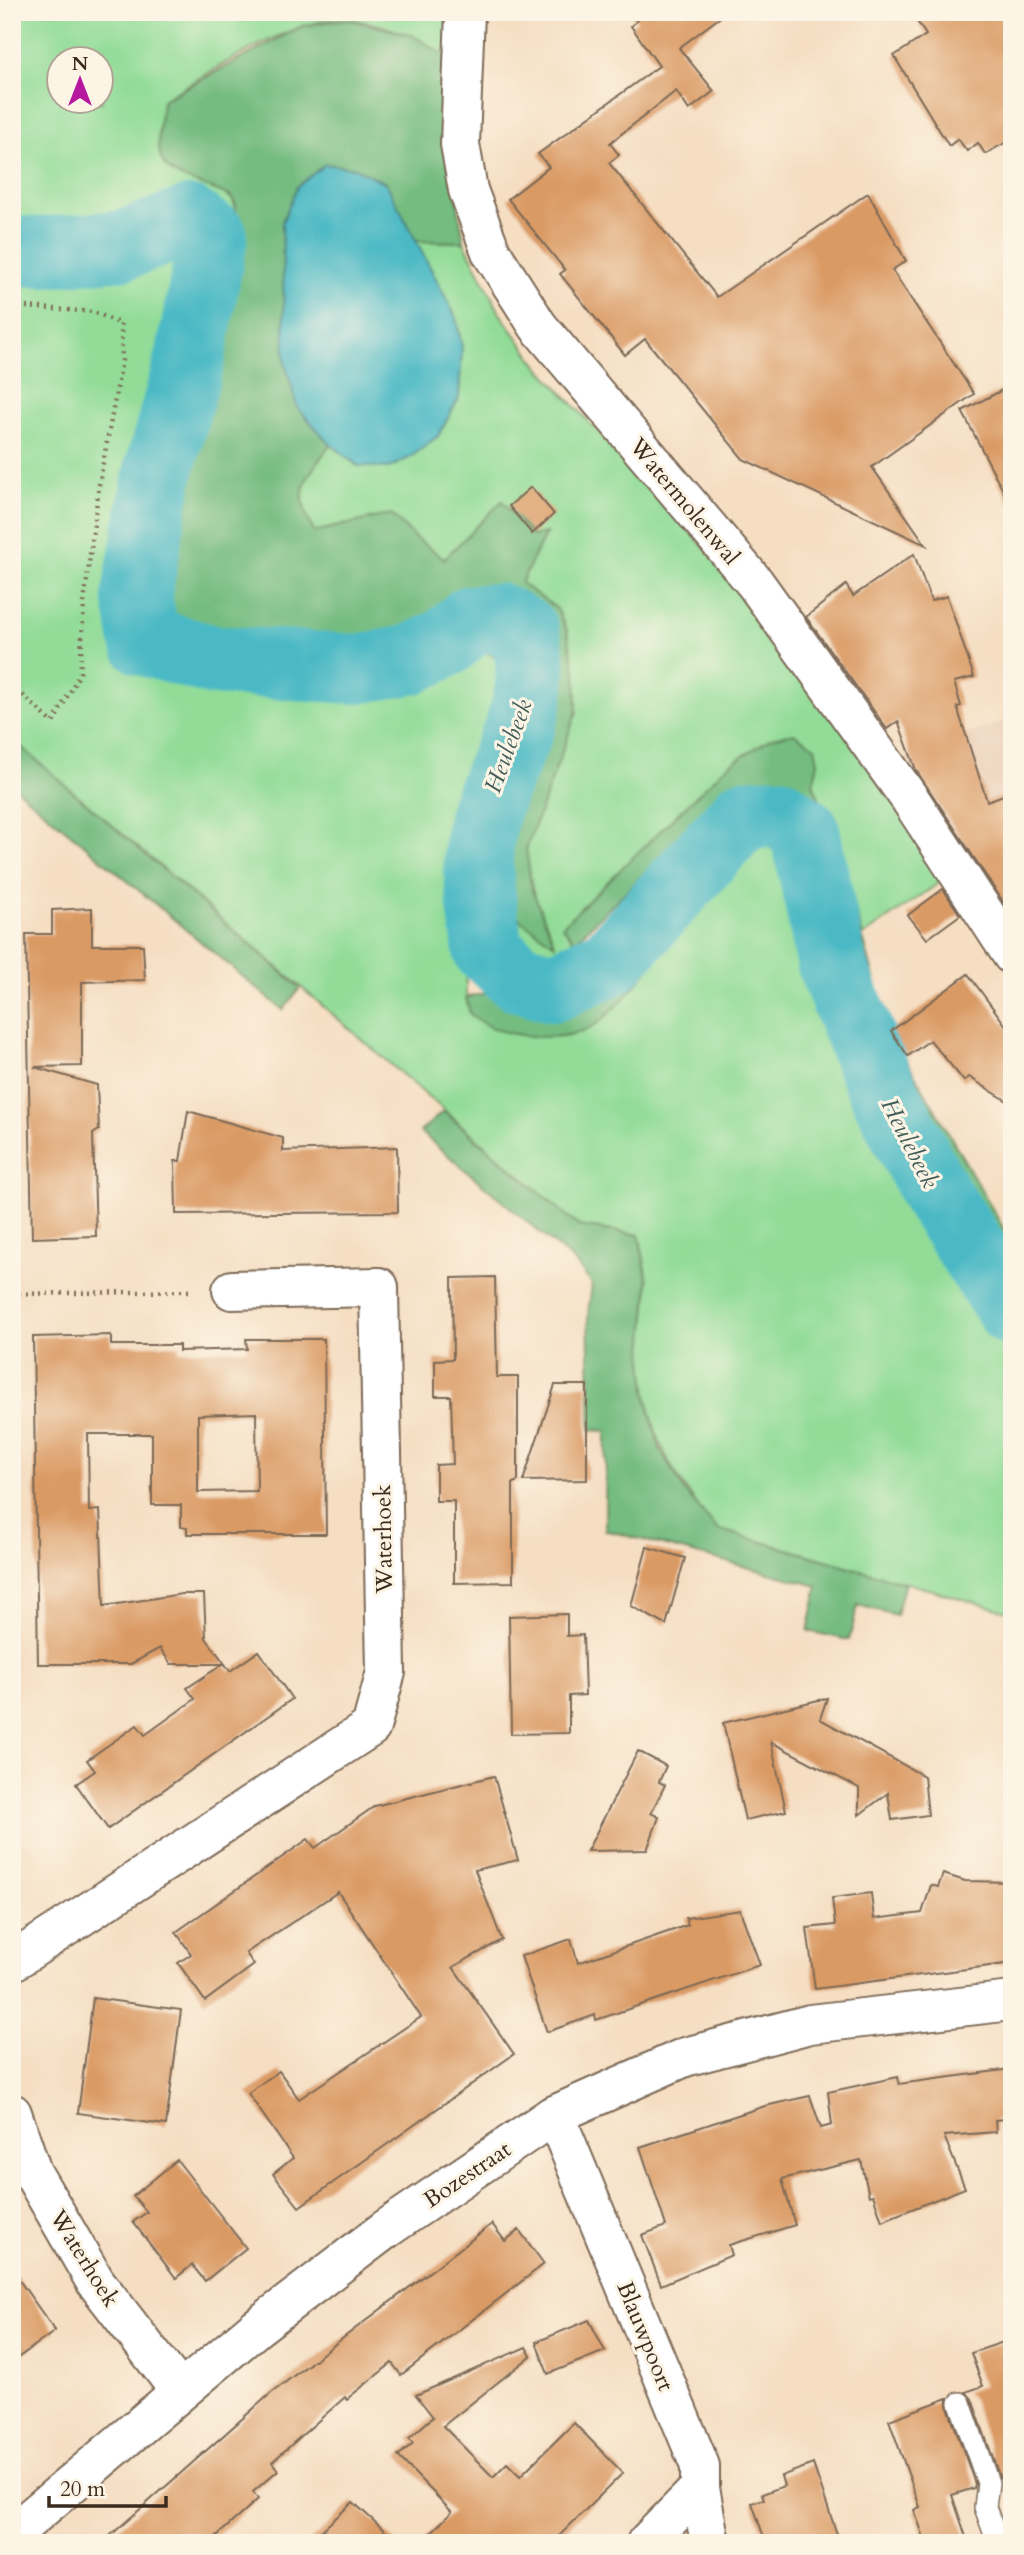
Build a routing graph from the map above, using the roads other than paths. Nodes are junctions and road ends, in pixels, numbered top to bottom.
1 (465, 12) edge
2 (1012, 956) edge
3 (232, 1290) road end
4 (12, 1962) edge
5 (1012, 2001) edge
6 (12, 2113) edge
7 (552, 2116) junction
8 (179, 2390) junction
9 (960, 2403) dead end
10 (700, 2488) junction
11 (12, 2534) edge
12 (646, 2543) edge
13 (710, 2543) edge
14 (998, 2543) edge

1 - 2 street, Watermolenwal
3 - 4 street, Waterhoek
5 - 7 street, Bozestraat
6 - 8 street, Waterhoek
7 - 8 street, Bozestraat
7 - 10 street, Blauwpoort
8 - 11 street, Bozestraat
9 - 14 lane
10 - 12 street
10 - 13 street, Blauwpoort

